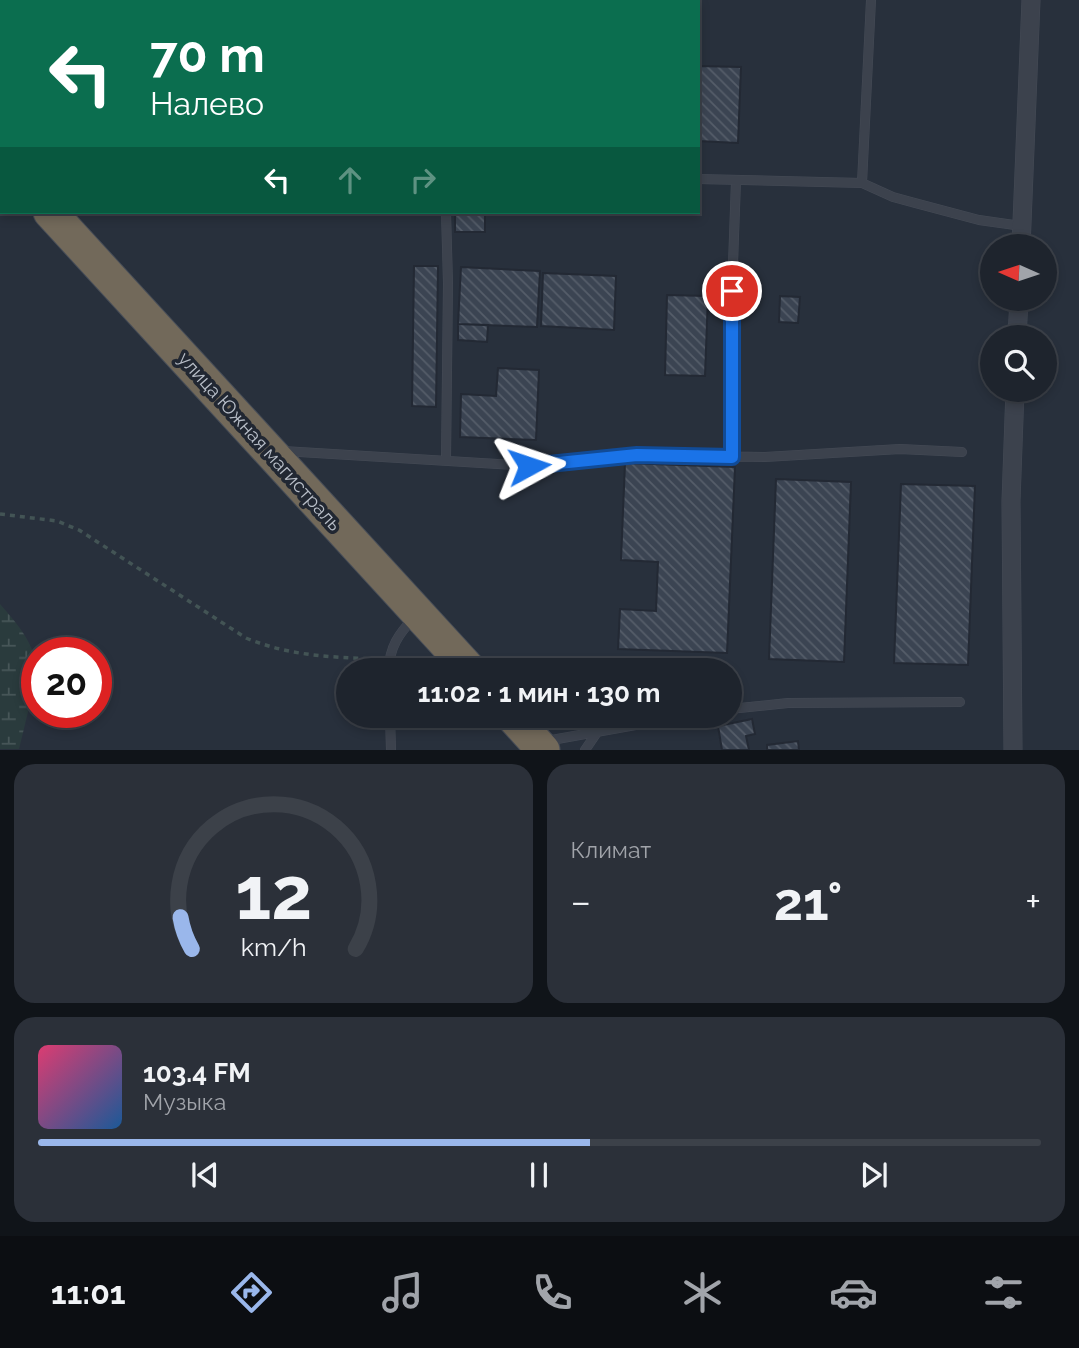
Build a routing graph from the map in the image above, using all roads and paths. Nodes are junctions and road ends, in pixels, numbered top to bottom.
1 (872, 0) edge
2 (1031, 0) edge
3 (700, 179) edge
4 (736, 181) junction
5 (862, 184) junction
6 (52, 214) edge
7 (446, 214) edge
8 (1022, 226) junction
9 (1022, 234) edge
10 (1015, 402) edge
11 (268, 450) junction
12 (962, 452) dead end
13 (732, 457) junction
14 (446, 460) junction
15 (0, 514) edge
16 (418, 614) junction
17 (354, 658) edge
18 (390, 658) edge
19 (459, 658) edge
20 (960, 702) dead end
21 (742, 708) edge
22 (390, 728) edge
23 (523, 728) edge
24 (616, 728) edge
25 (598, 731) junction
26 (540, 746) edge
27 (391, 750) edge
28 (585, 750) edge
29 (1013, 750) edge

1 - 5 lane
2 - 8 street
3 - 4 lane
4 - 5 lane
4 - 13 lane
5 - 8 lane
6 - 11 highway, улица Южная магистраль
7 - 14 lane
8 - 9 street
10 - 29 street
11 - 14 lane
11 - 16 highway, улица Южная магистраль
12 - 13 lane
13 - 14 lane
15 - 17 path
16 - 18 lane
16 - 19 highway, улица Южная магистраль
20 - 21 lane
22 - 27 lane
23 - 26 highway
24 - 25 lane
25 - 26 lane
25 - 28 lane

